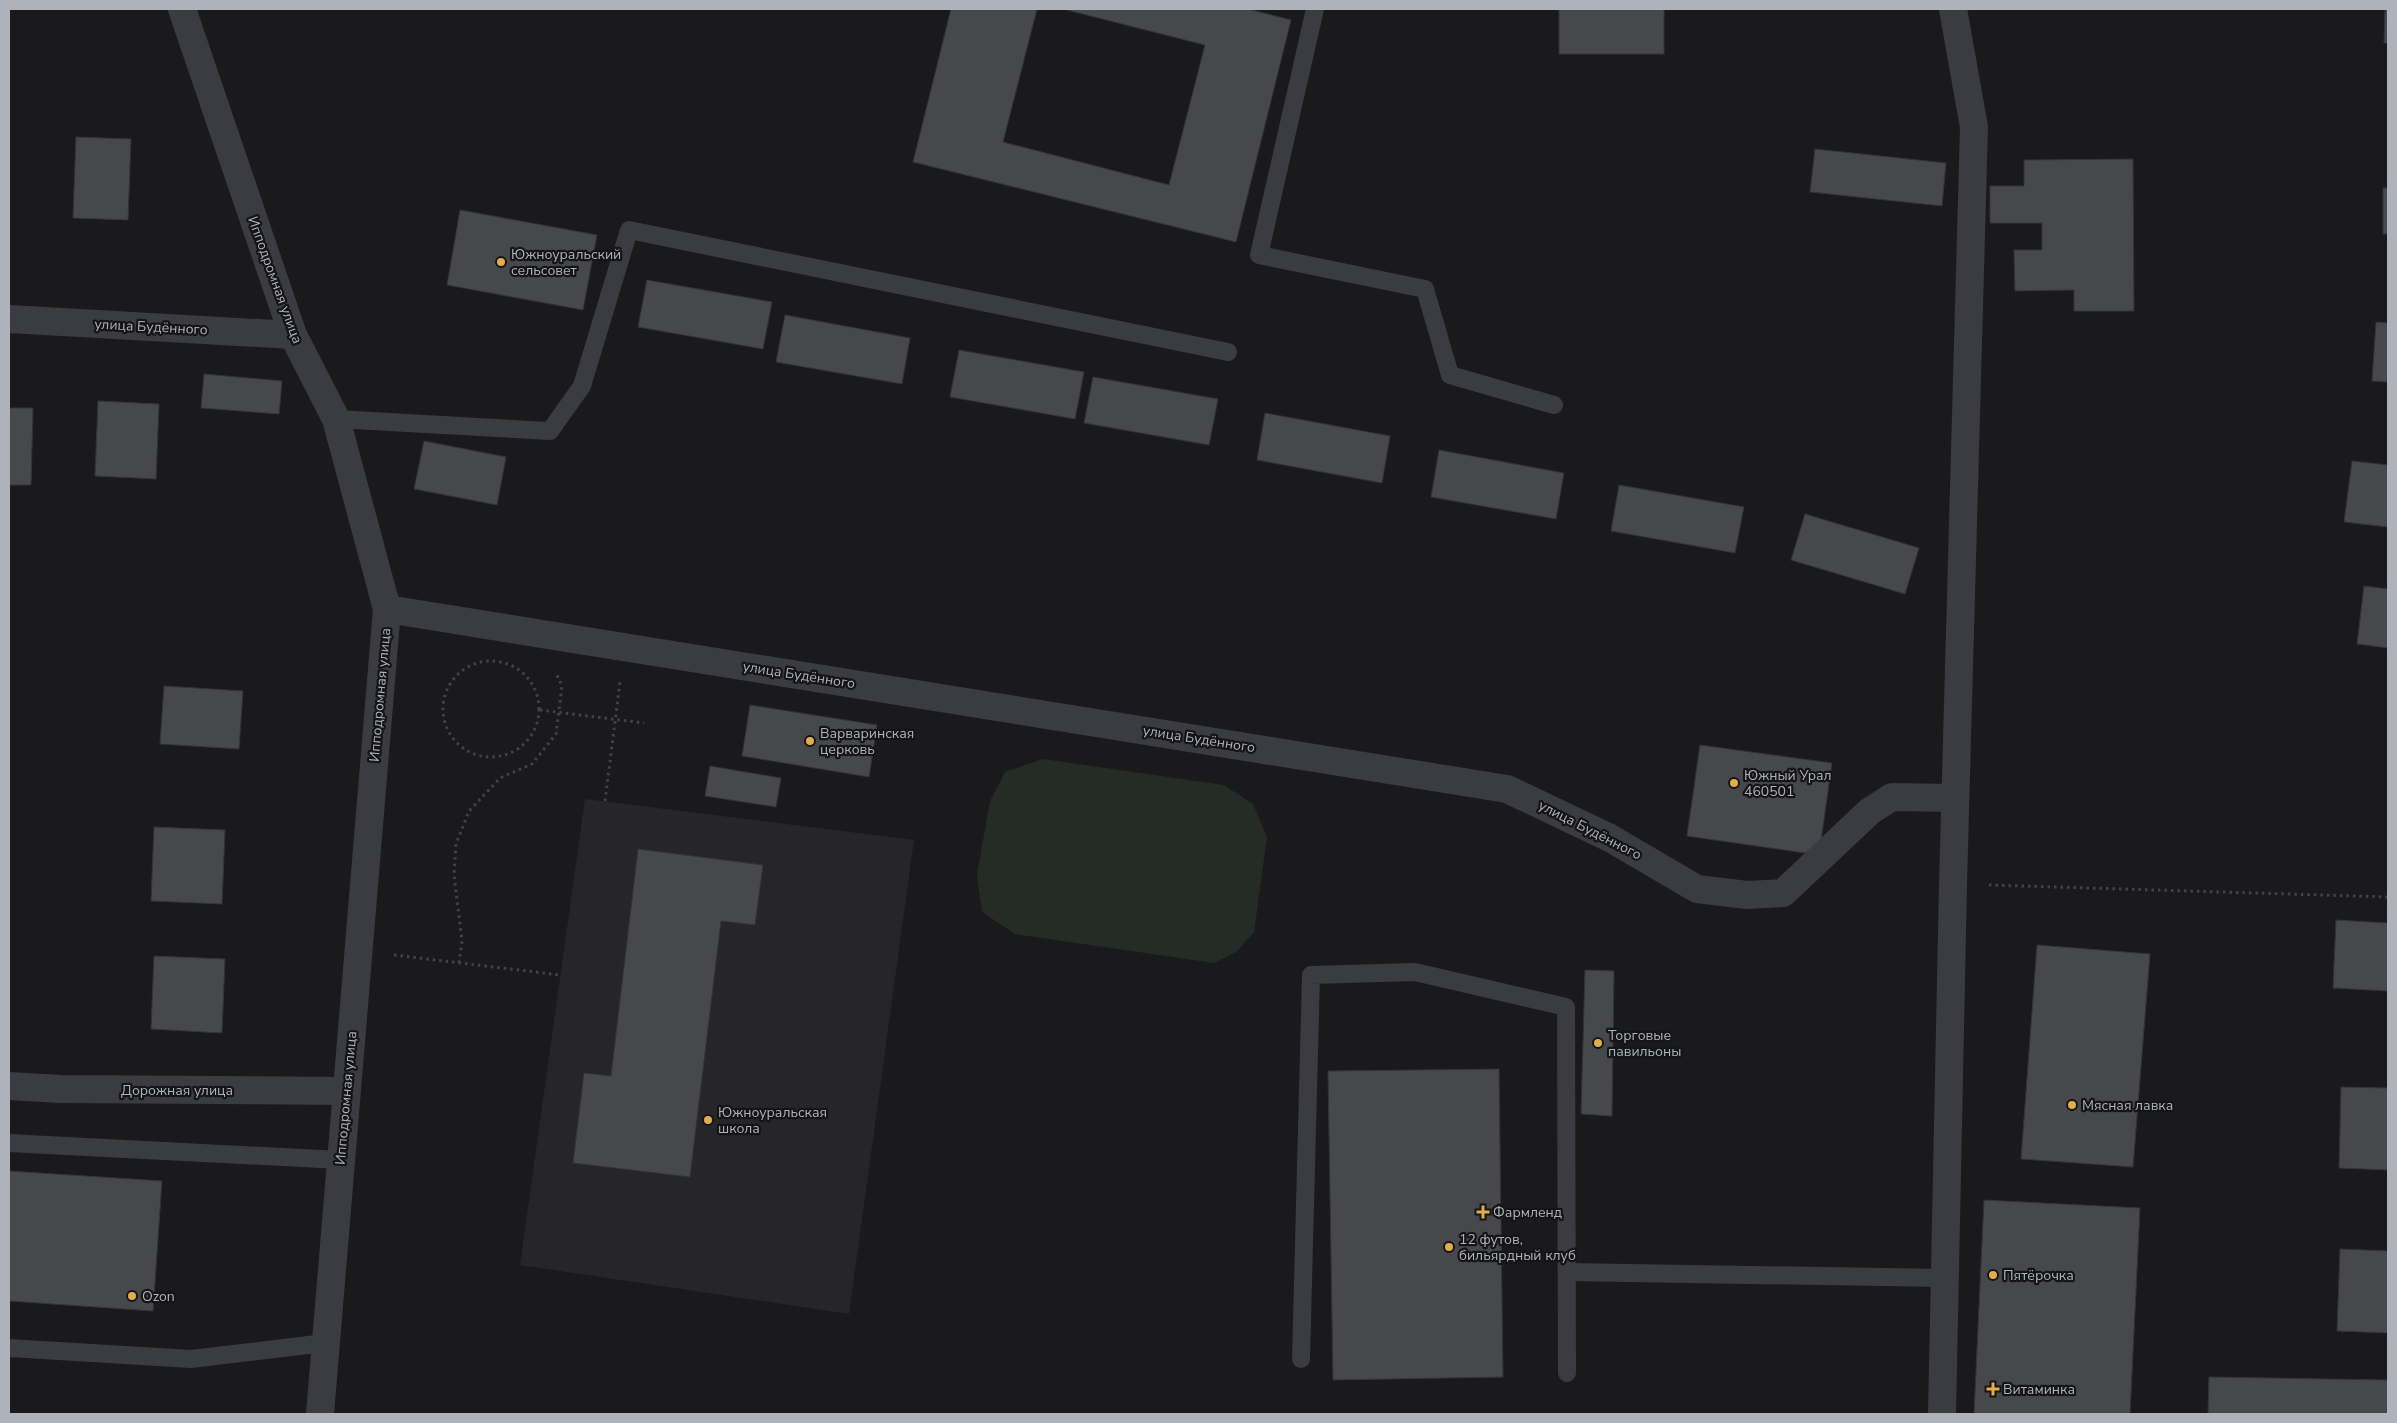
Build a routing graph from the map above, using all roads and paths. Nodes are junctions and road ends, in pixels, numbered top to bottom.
1 (182, 9) edge
2 (1315, 9) edge
3 (1953, 9) edge
4 (9, 319) edge
5 (293, 335) junction
6 (1228, 352) dead end
7 (1554, 405) dead end
8 (336, 419) junction
9 (387, 609) junction
10 (625, 647) junction
11 (555, 672) dead end
12 (540, 710) junction
13 (559, 712) junction
14 (615, 720) junction
15 (644, 723) dead end
16 (1955, 798) junction
17 (605, 801) dead end
18 (1953, 884) junction
19 (2388, 897) edge
20 (358, 950) junction
21 (459, 963) junction
22 (560, 975) dead end
23 (9, 1086) edge
24 (346, 1091) junction
25 (9, 1143) edge
26 (340, 1160) junction
27 (1567, 1272) junction
28 (1945, 1278) junction
29 (325, 1343) junction
30 (9, 1348) edge
31 (1301, 1359) dead end
32 (1567, 1373) dead end
33 (320, 1414) edge
34 (1942, 1414) edge

1 - 5 street, Ипподромная улица
2 - 7 lane
3 - 16 street
4 - 5 street, улица Будённого
5 - 8 street, Ипподромная улица
6 - 8 lane
8 - 9 street, Ипподромная улица
9 - 10 street, улица Будённого
9 - 20 street, Ипподромная улица
10 - 14 path
10 - 16 street, улица Будённого
11 - 13 path
12 - 12 path
12 - 13 path
13 - 14 path
13 - 21 path
14 - 15 path
14 - 17 path
16 - 18 street
18 - 19 path
18 - 28 street
20 - 21 path
20 - 24 street, Ипподромная улица
21 - 22 path
23 - 24 street, Дорожная улица
24 - 26 street, Ипподромная улица
25 - 26 lane
26 - 29 street, Ипподромная улица
27 - 28 lane
27 - 31 lane
27 - 32 lane
28 - 34 street
29 - 30 lane
29 - 33 street, Ипподромная улица

